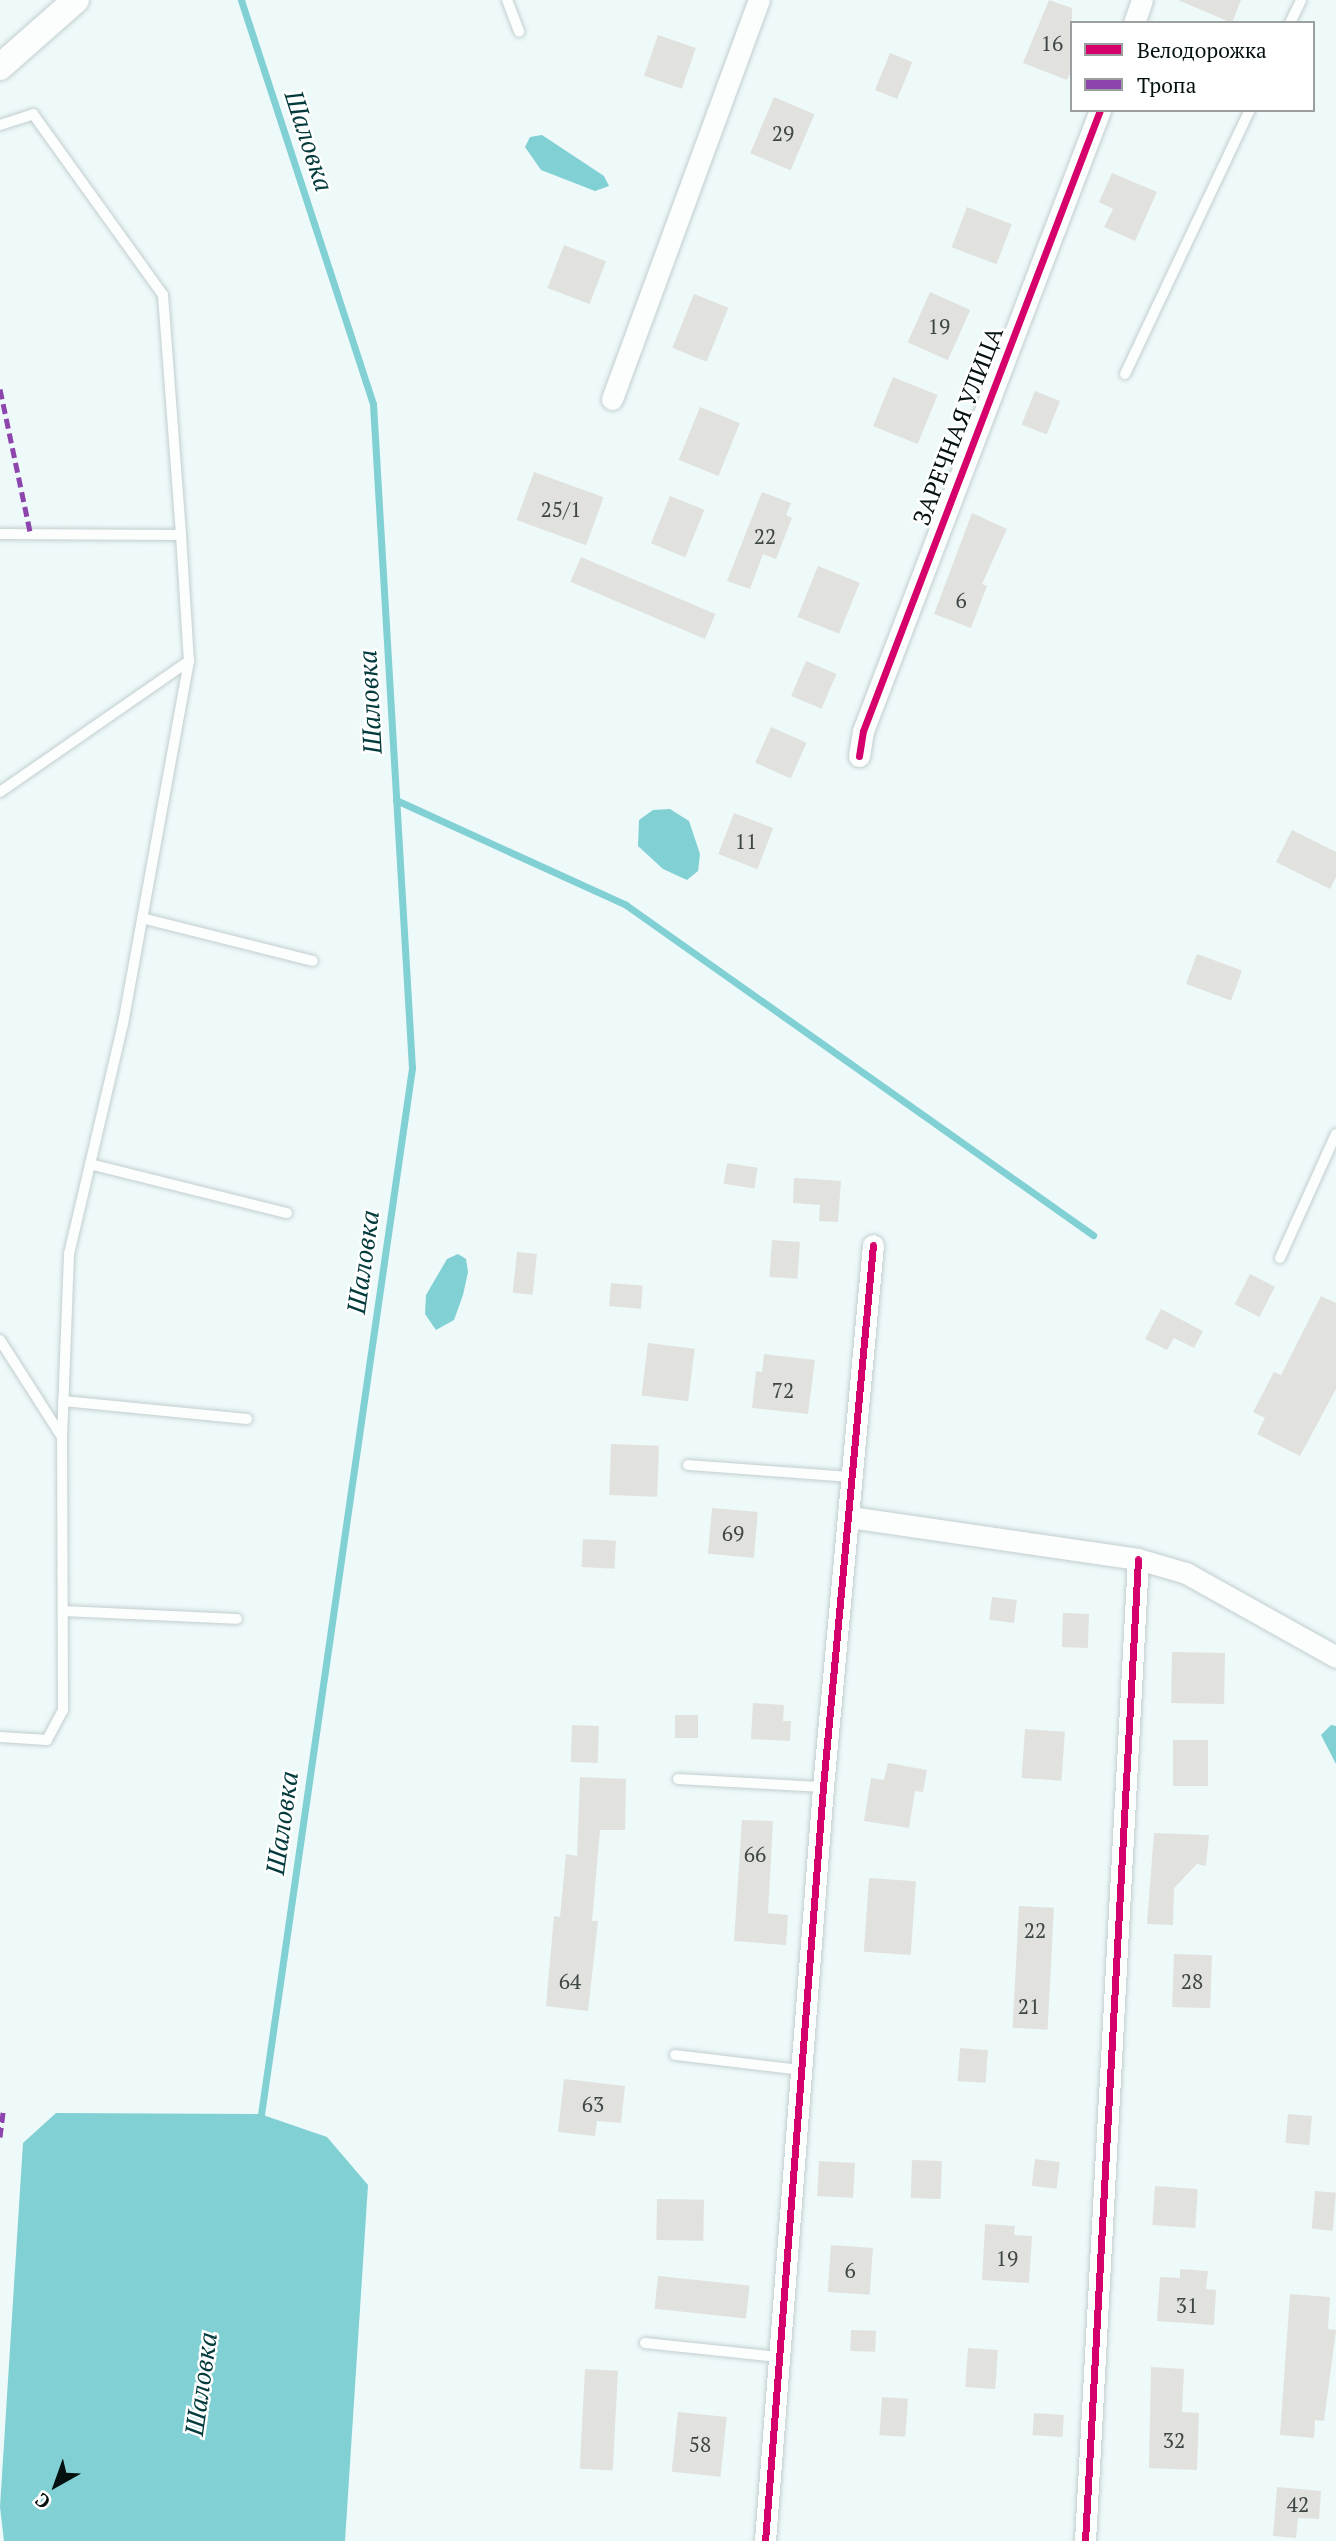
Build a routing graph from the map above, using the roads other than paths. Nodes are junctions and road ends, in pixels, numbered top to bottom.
1 (76, 0) edge
2 (507, 0) edge
3 (759, 0) edge
4 (1142, 0) edge
5 (1301, 0) edge
6 (1134, 21) edge
7 (1291, 21) edge
8 (519, 32) dead end
9 (0, 67) edge
10 (1099, 112) edge
11 (1249, 112) edge
12 (0, 125) edge
13 (1125, 374) dead end
14 (612, 399) dead end
15 (0, 534) edge
16 (181, 534) junction
17 (188, 661) junction
18 (859, 756) dead end
19 (0, 792) edge
20 (142, 918) junction
21 (313, 961) dead end
22 (1336, 1134) edge
23 (90, 1164) junction
24 (287, 1213) dead end
25 (873, 1245) dead end
26 (1280, 1258) dead end
27 (0, 1340) edge
28 (63, 1401) junction
29 (247, 1419) dead end
30 (62, 1437) junction
31 (688, 1465) dead end
32 (853, 1477) junction
33 (850, 1517) junction
34 (1139, 1559) junction
35 (63, 1611) junction
36 (237, 1619) dead end
37 (1336, 1657) edge
38 (0, 1737) edge
39 (678, 1779) dead end
40 (823, 1787) junction
41 (674, 2055) dead end
42 (801, 2070) junction
43 (646, 2343) dead end
44 (779, 2357) junction
45 (765, 2541) edge
46 (1085, 2541) edge

1 - 9 street
2 - 8 lane
3 - 14 street
4 - 6 street
5 - 7 lane
10 - 18 street, ЗАРЕЧНАЯ УЛИЦА
11 - 13 lane
12 - 16 lane
15 - 16 lane
16 - 17 lane
17 - 19 lane
17 - 20 lane
20 - 21 lane
20 - 23 lane
22 - 26 lane
23 - 24 lane
23 - 28 lane
25 - 32 street
27 - 30 lane
28 - 29 lane
28 - 30 lane
30 - 35 lane
31 - 32 lane
32 - 33 street
33 - 34 street
33 - 40 street
34 - 37 street
34 - 46 street
35 - 36 lane
35 - 38 lane
39 - 40 lane
40 - 42 street
41 - 42 lane
42 - 44 street
43 - 44 lane
44 - 45 street

